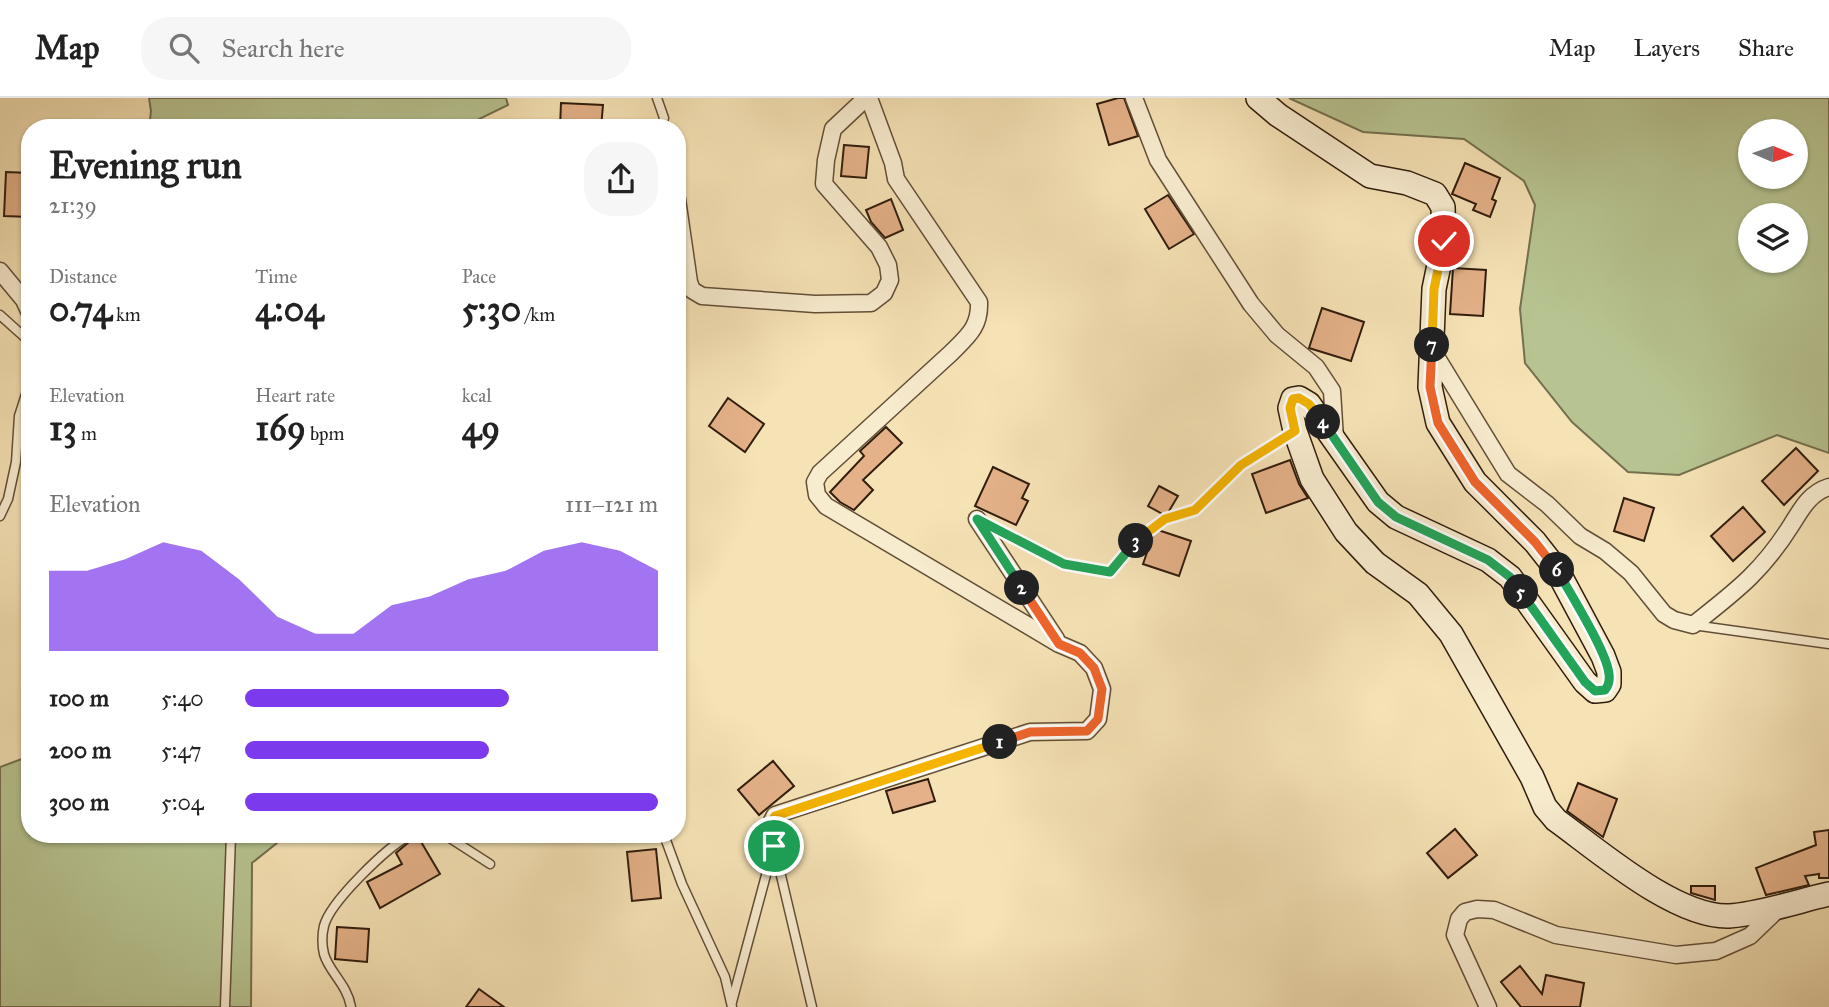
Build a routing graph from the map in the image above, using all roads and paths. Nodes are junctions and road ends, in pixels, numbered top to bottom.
1 (657, 98) edge
2 (868, 98) edge
3 (1135, 98) edge
4 (1258, 98) edge
5 (664, 119) edge
6 (686, 267) edge
7 (0, 271) edge
8 (686, 286) edge
9 (686, 290) edge
10 (21, 296) edge
11 (0, 315) edge
12 (21, 334) edge
13 (1432, 350) junction
14 (21, 410) edge
15 (1295, 431) junction
16 (1335, 439) junction
17 (1829, 487) edge
18 (0, 516) edge
19 (977, 519) joint
20 (1693, 625) junction
21 (1059, 644) junction
22 (1829, 644) edge
23 (231, 843) edge
24 (400, 843) edge
25 (457, 843) edge
26 (667, 843) edge
27 (774, 846) junction
28 (490, 864) dead end
29 (1829, 894) edge
30 (1782, 905) junction
31 (732, 1005) edge
32 (225, 1007) edge
33 (351, 1007) edge
34 (812, 1007) edge
35 (1488, 1007) edge

1 - 5 lane
2 - 9 street
2 - 21 street
3 - 16 street
4 - 13 street
6 - 8 street
7 - 10 street
11 - 12 lane
13 - 16 street
13 - 20 street
14 - 18 lane
15 - 16 street
15 - 19 path
15 - 30 street
17 - 20 street
19 - 21 street
20 - 22 lane
21 - 27 street
23 - 32 lane
24 - 33 lane
25 - 28 lane
26 - 31 lane
27 - 31 lane
27 - 34 lane
29 - 30 street
30 - 35 street

